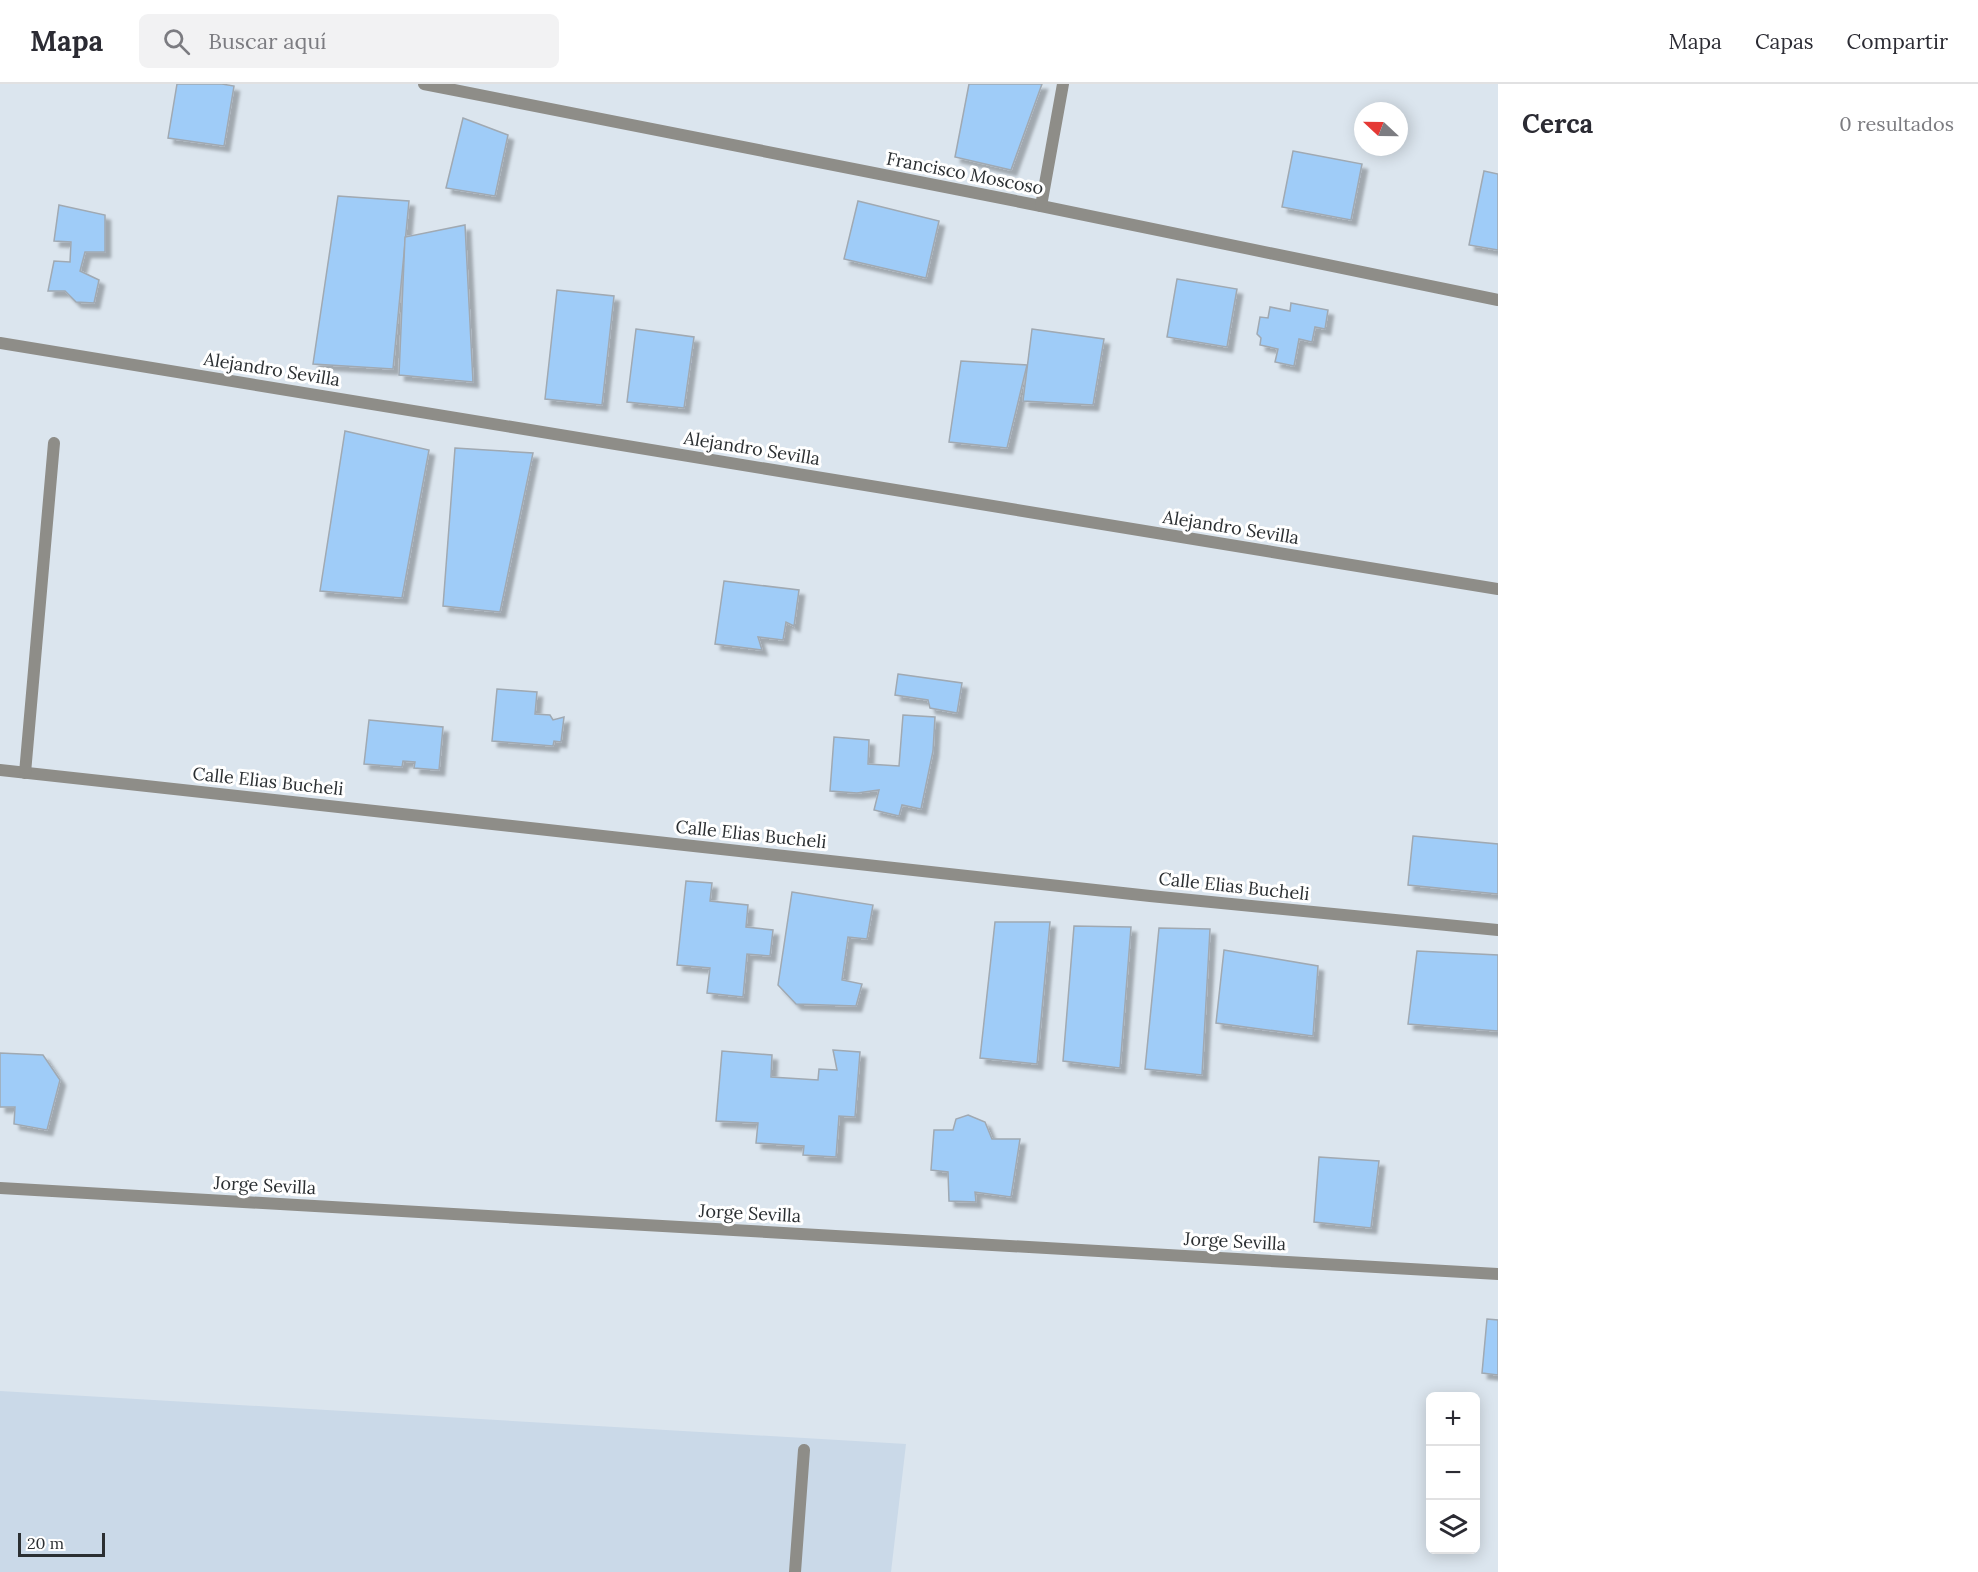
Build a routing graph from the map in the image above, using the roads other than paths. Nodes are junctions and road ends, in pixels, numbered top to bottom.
1 (424, 84) edge
2 (1063, 84) edge
3 (1041, 206) junction
4 (1498, 300) edge
5 (0, 343) edge
6 (54, 443) dead end
7 (1498, 589) edge
8 (0, 770) edge
9 (25, 773) junction
10 (1498, 930) edge
11 (0, 1188) edge
12 (1498, 1274) edge
13 (804, 1450) dead end
14 (795, 1572) edge

1 - 3 street, Francisco Moscoso
2 - 3 street
3 - 4 street, Francisco Moscoso
5 - 7 street, Alejandro Sevilla
6 - 9 street
8 - 9 street, Calle Elias Bucheli
9 - 10 street, Calle Elias Bucheli
11 - 12 street, Jorge Sevilla
13 - 14 street

